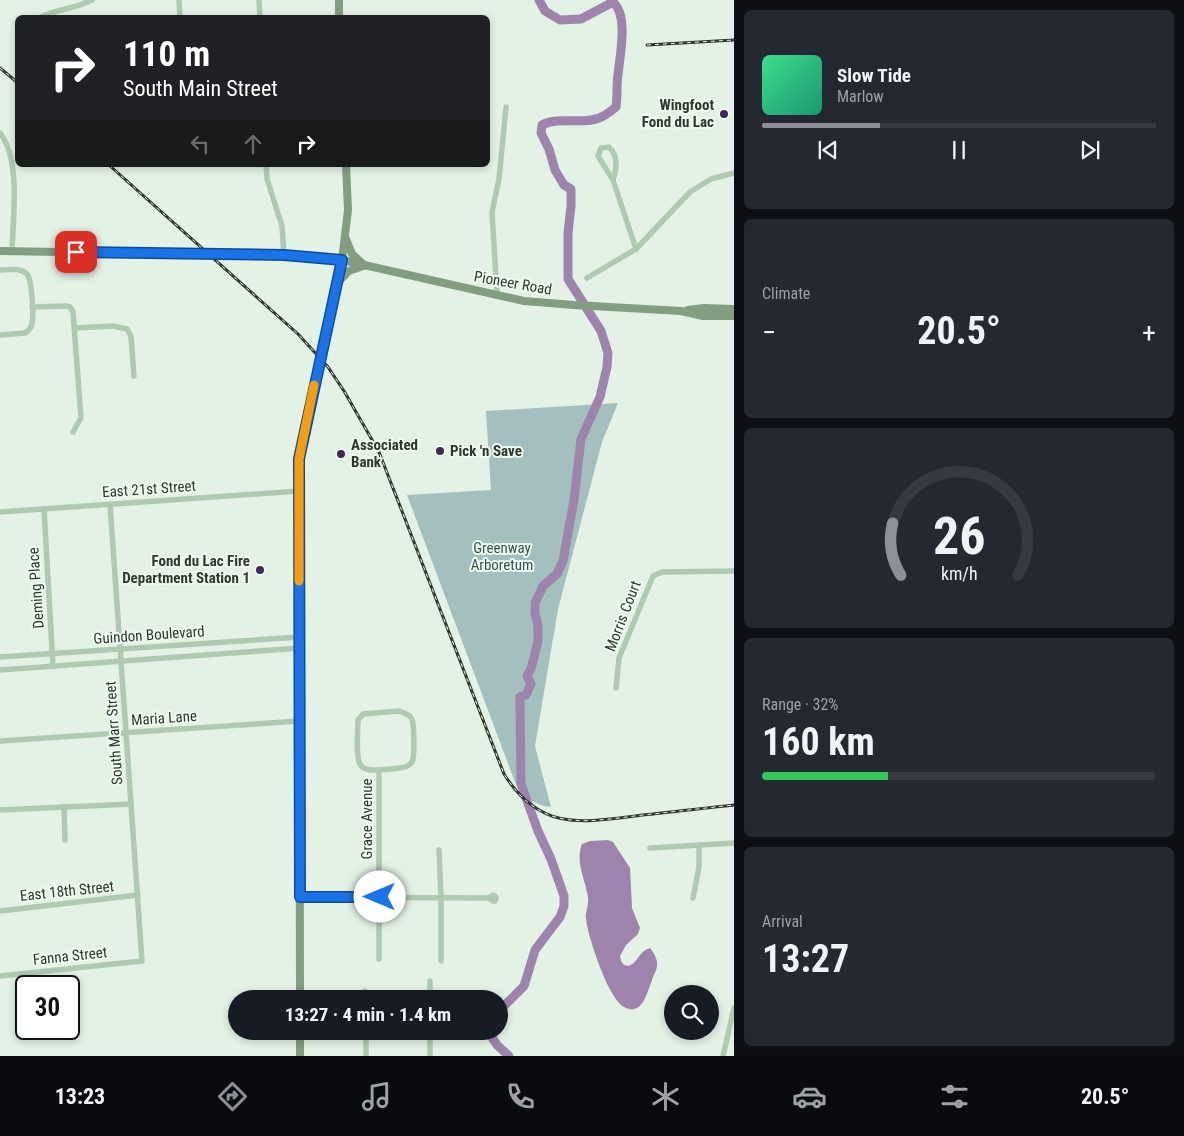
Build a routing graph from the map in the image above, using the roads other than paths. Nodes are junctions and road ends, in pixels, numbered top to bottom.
1 (92, 0) edge
2 (179, 0) edge
3 (259, 0) edge
4 (339, 0) edge
5 (47, 15) edge
6 (180, 15) edge
7 (260, 15) edge
8 (339, 15) edge
9 (506, 107) dead end
10 (0, 133) edge
11 (266, 167) edge
12 (346, 167) edge
13 (734, 174) edge
14 (613, 180) junction
15 (345, 237) junction
16 (636, 249) junction
17 (0, 251) edge
18 (12, 251) junction
19 (284, 255) junction
20 (342, 260) junction
21 (364, 266) junction
22 (0, 270) edge
23 (587, 278) dead end
24 (337, 285) junction
25 (497, 295) junction
26 (32, 307) junction
27 (734, 309) edge
28 (681, 311) junction
29 (734, 316) edge
30 (75, 328) junction
31 (0, 335) edge
32 (134, 376) dead end
33 (74, 432) dead end
34 (299, 491) junction
35 (110, 504) junction
36 (44, 509) junction
37 (0, 512) edge
38 (734, 571) edge
39 (300, 637) junction
40 (300, 648) junction
41 (122, 649) junction
42 (53, 654) junction
43 (0, 657) edge
44 (122, 660) junction
45 (53, 666) junction
46 (0, 670) edge
47 (616, 688) dead end
48 (300, 721) junction
49 (126, 733) junction
50 (0, 741) edge
51 (379, 770) junction
52 (131, 804) junction
53 (64, 807) junction
54 (0, 810) edge
55 (65, 840) dead end
56 (734, 843) edge
57 (699, 845) junction
58 (650, 848) dead end
59 (439, 850) dead end
60 (138, 895) junction
61 (300, 897) junction
62 (380, 897) junction
63 (441, 897) junction
64 (489, 898) dead end
65 (693, 898) dead end
66 (0, 911) edge
67 (379, 958) dead end
68 (142, 961) joint
69 (441, 961) dead end
70 (0, 976) edge
71 (430, 981) dead end
72 (300, 990) edge
73 (430, 990) edge
74 (734, 1008) edge
75 (300, 1040) edge
76 (366, 1040) edge
77 (430, 1040) edge
78 (300, 1056) edge
79 (366, 1056) edge
80 (430, 1056) edge
81 (723, 1056) edge

1 - 5 street
2 - 6 street
3 - 7 street
4 - 8 main road
9 - 25 street
10 - 18 street
11 - 19 street
12 - 15 main road
13 - 16 street
14 - 14 street
14 - 16 street
15 - 20 main road
15 - 21 main road
16 - 23 street
17 - 18 main road, Pioneer Road
18 - 19 main road, Pioneer Road
19 - 20 main road, Pioneer Road
20 - 21 main road, Pioneer Road
20 - 24 main road
21 - 24 main road
21 - 25 main road, Pioneer Road
22 - 26 street
24 - 34 main road
25 - 28 main road, Pioneer Road
26 - 30 street
26 - 31 street
27 - 28 main road, Pioneer Road
28 - 29 main road, Pioneer Road
30 - 32 street
30 - 33 street
34 - 35 street, East 21st Street
34 - 39 main road
35 - 36 street, East 21st Street
35 - 41 street, South Marr Street
36 - 37 street, East 21st Street
36 - 42 street, Deming Place
38 - 47 street, Morris Court
39 - 40 main road
39 - 41 street, Guindon Boulevard
40 - 44 street, Guindon Boulevard
40 - 48 main road
41 - 42 street, Guindon Boulevard
41 - 44 street, South Marr Street
42 - 43 street, Guindon Boulevard
42 - 45 street, Deming Place
44 - 45 street, Guindon Boulevard
44 - 49 street, South Marr Street
45 - 46 street, Guindon Boulevard
48 - 49 street, Maria Lane
48 - 61 main road
49 - 50 street, Maria Lane
49 - 52 street, South Marr Street
51 - 51 street
51 - 62 street, Grace Avenue
52 - 53 street
52 - 60 street, South Marr Street
53 - 54 street
53 - 55 street
56 - 57 street
57 - 58 street
57 - 65 street
59 - 63 street
60 - 66 street, East 18th Street
60 - 68 street, South Marr Street
61 - 62 street
61 - 72 main road
62 - 63 street
62 - 67 street, Grace Avenue
63 - 64 street
63 - 69 street
68 - 70 street, Fanna Street
71 - 73 street
74 - 81 street
75 - 78 main road
76 - 79 street
77 - 80 street

